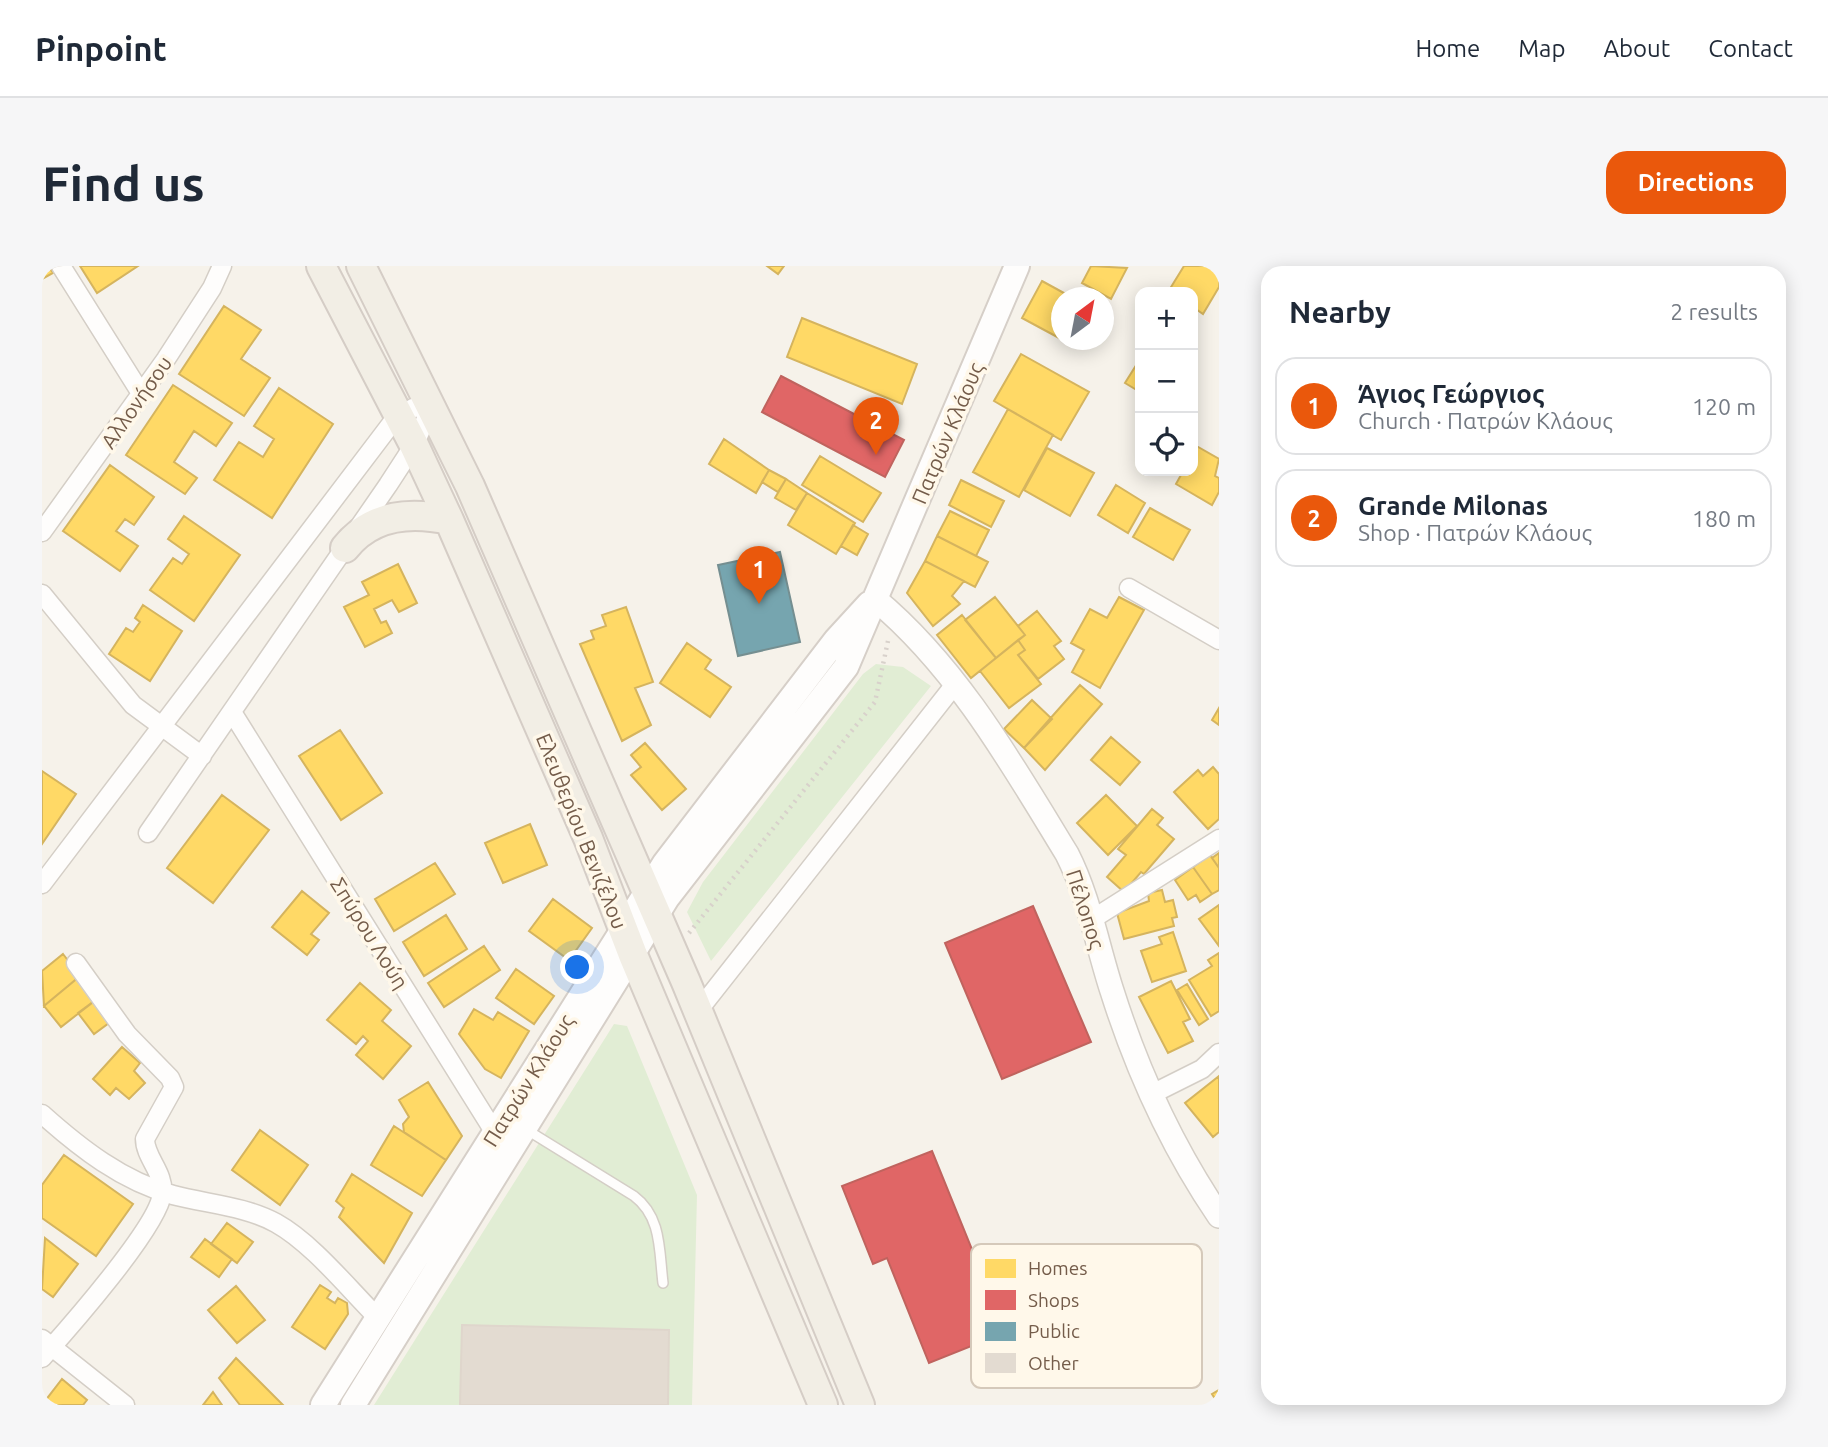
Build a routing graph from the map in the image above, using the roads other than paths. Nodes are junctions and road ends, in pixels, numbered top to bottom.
1 (61, 266) edge
2 (222, 266) edge
3 (321, 266) edge
4 (361, 266) edge
5 (1017, 266) edge
6 (142, 395) junction
7 (432, 406) junction
8 (400, 416) junction
9 (414, 445) junction
10 (449, 520) junction
11 (42, 532) edge
12 (345, 548) junction
13 (1129, 588) dead end
14 (42, 594) edge
15 (884, 607) junction
16 (1219, 640) edge
17 (956, 683) junction
18 (232, 712) junction
19 (160, 728) junction
20 (202, 756) junction
21 (148, 833) dead end
22 (1219, 839) edge
23 (42, 884) edge
24 (651, 903) junction
25 (1091, 920) junction
26 (623, 927) junction
27 (633, 955) junction
28 (76, 963) dead end
29 (698, 1011) junction
30 (1219, 1053) edge
31 (1152, 1094) junction
32 (42, 1114) edge
33 (511, 1137) junction
34 (163, 1192) junction
35 (1219, 1216) edge
36 (663, 1283) dead end
37 (378, 1318) junction
38 (45, 1348) edge
39 (124, 1405) edge
40 (323, 1405) edge
41 (354, 1405) edge
42 (823, 1405) edge
43 (860, 1405) edge

1 - 6 street
2 - 6 street, Αλλονήσου
3 - 8 main road, Ελευθερίου Βενιζέλου
4 - 7 main road, Ελευθερίου Βενιζέλου
5 - 15 main road, Πατρών Κλάους
6 - 11 street, Αλλονήσου
7 - 8 street
7 - 9 street
7 - 24 main road, Ελευθερίου Βενιζέλου
8 - 9 main road, Ελευθερίου Βενιζέλου
8 - 19 street
9 - 10 main road, Ελευθερίου Βενιζέλου
9 - 12 street
10 - 12 main road
10 - 26 main road, Ελευθερίου Βενιζέλου
12 - 18 street
13 - 16 street
14 - 19 street
15 - 17 street, Πέλοπος
15 - 24 main road, Πατρών Κλάους
17 - 25 street, Πέλοπος
17 - 29 street
18 - 20 street
18 - 33 street, Σπύρου Λούη
19 - 20 street
19 - 23 street
20 - 21 street
22 - 25 street
24 - 26 main road, Πατρών Κλάους
24 - 27 main road, Πατρών Κλάους
24 - 29 main road, Ελευθερίου Βενιζέλου
25 - 31 street, Πέλοπος
26 - 27 main road, Ελευθερίου Βενιζέλου
26 - 33 main road, Πατρών Κλάους
27 - 33 main road, Πατρών Κλάους
27 - 42 main road, Ελευθερίου Βενιζέλου
28 - 34 street
29 - 43 main road, Ελευθερίου Βενιζέλου
30 - 31 street
31 - 35 street, Πέλοπος
32 - 34 street
33 - 36 lane
33 - 37 main road, Πατρών Κλάους
33 - 41 main road, Πατρών Κλάους
34 - 37 street
34 - 38 street
37 - 40 main road, Πατρών Κλάους
38 - 39 street

